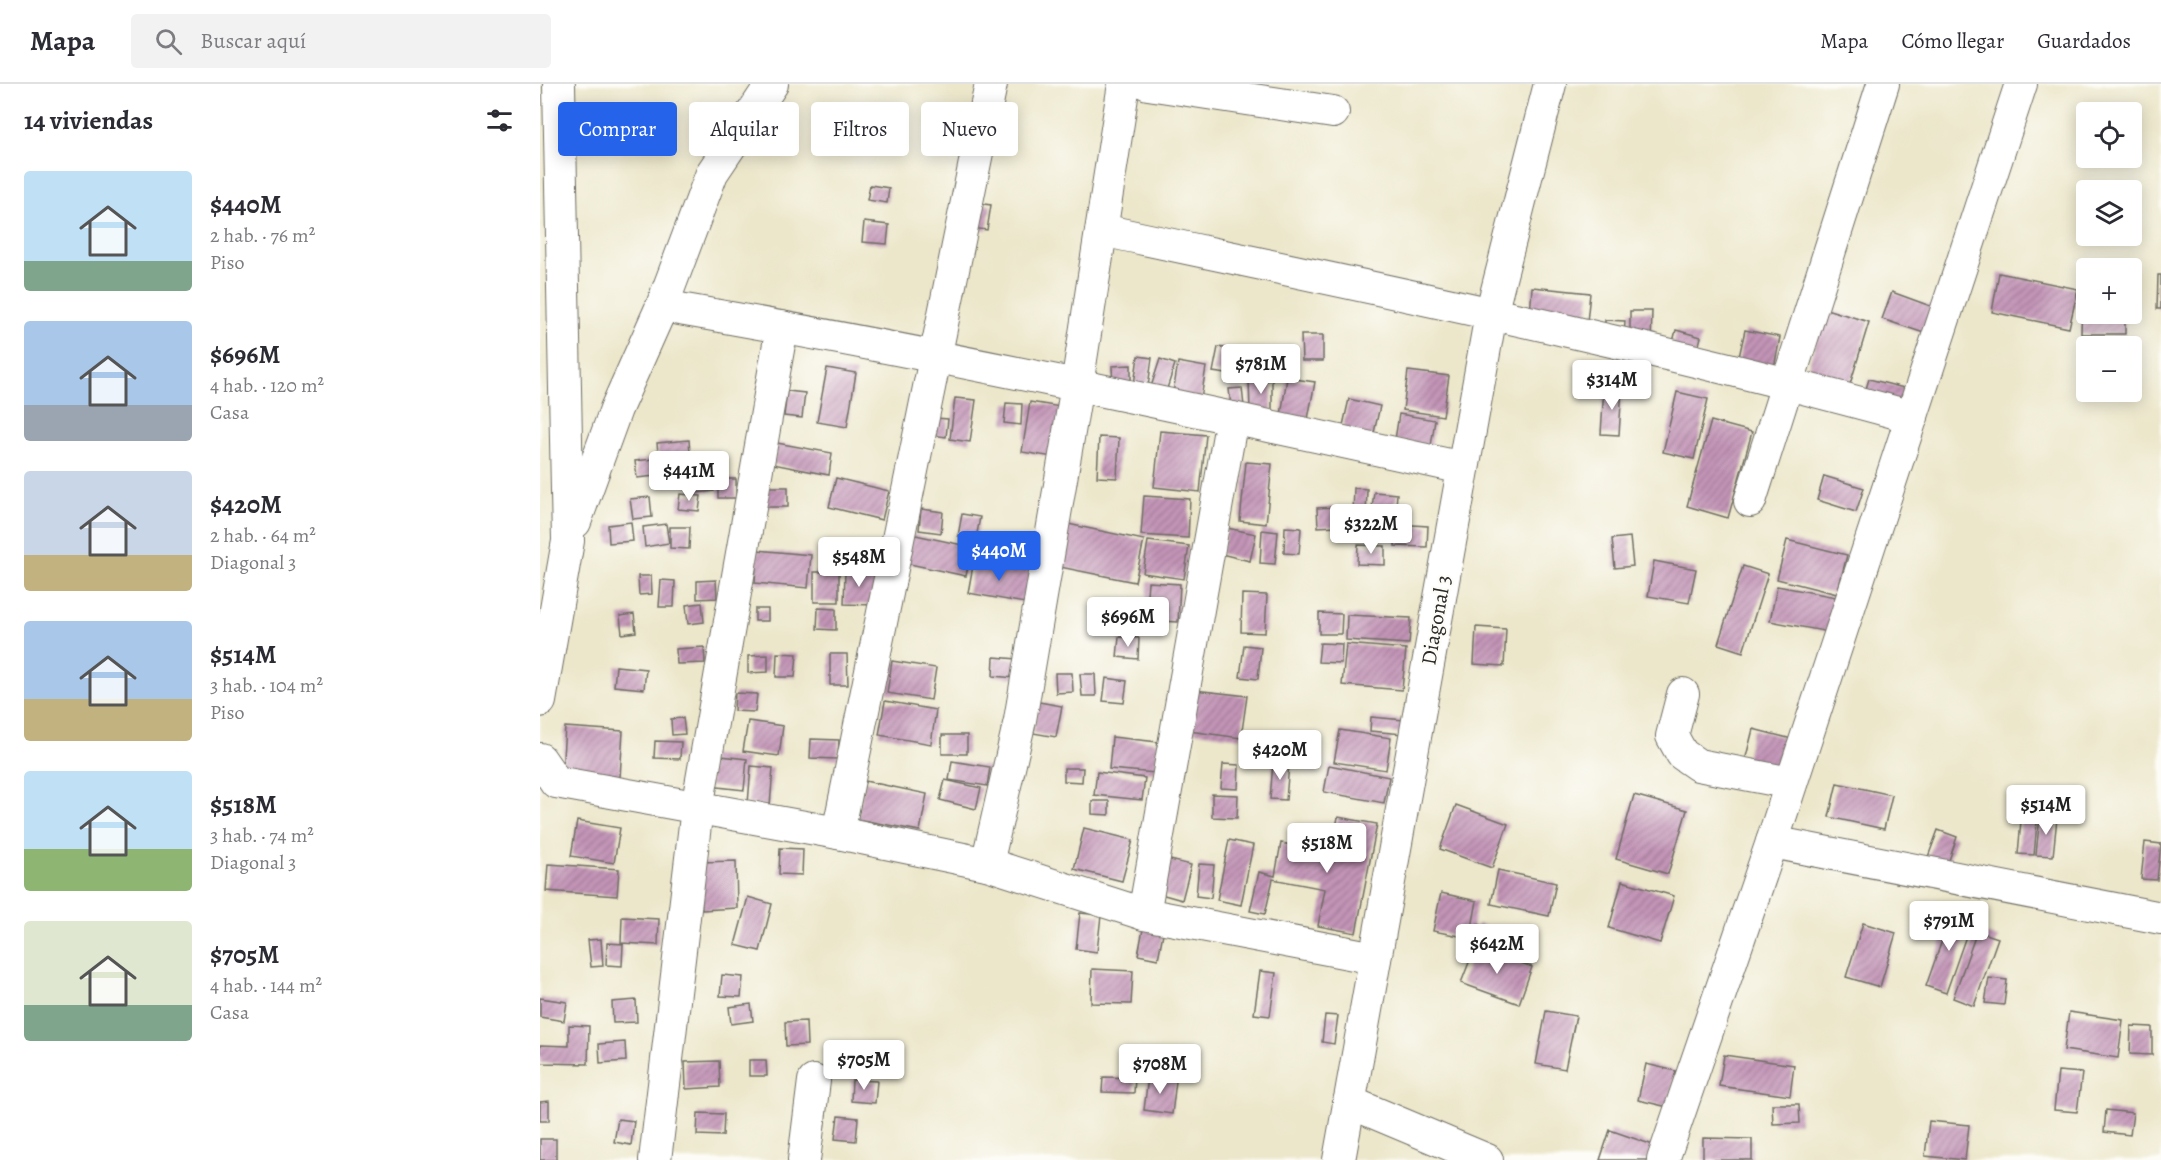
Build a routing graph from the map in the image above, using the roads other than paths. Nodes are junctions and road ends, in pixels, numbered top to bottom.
1 (559, 84) edge
2 (772, 84) edge
3 (991, 84) edge
4 (1124, 84) edge
5 (1148, 84) edge
6 (1550, 84) edge
7 (1883, 84) edge
8 (2021, 84) edge
9 (1333, 112) dead end
10 (1102, 230) junction
11 (662, 306) junction
12 (1491, 314) junction
13 (552, 315) edge
14 (782, 327) junction
15 (934, 357) junction
16 (1787, 383) junction
17 (1077, 385) junction
18 (1912, 417) junction
19 (1232, 418) junction
20 (1463, 468) junction
21 (1750, 501) dead end
22 (568, 541) junction
23 (1683, 694) dead end
24 (540, 701) edge
25 (540, 759) edge
26 (1791, 783) junction
27 (697, 808) junction
28 (838, 833) junction
29 (1772, 842) junction
30 (987, 864) junction
31 (1144, 914) junction
32 (2161, 918) edge
33 (1375, 958) junction
34 (814, 1081) dead end
35 (1349, 1102) junction
36 (654, 1160) edge
37 (804, 1160) edge
38 (1339, 1160) edge
39 (1487, 1160) edge
40 (1663, 1160) edge

1 - 13 street
2 - 11 street
3 - 15 street
4 - 10 street
5 - 9 street
6 - 12 street, Diagonal 3
7 - 16 street
8 - 18 street
10 - 12 street
10 - 17 street
11 - 14 street
11 - 22 street
12 - 16 street
12 - 20 street, Diagonal 3
13 - 22 street
14 - 15 street
14 - 27 street
15 - 17 street
15 - 28 street
16 - 18 street
16 - 21 street
17 - 19 street
17 - 30 street
18 - 26 street
19 - 20 street
19 - 31 street
20 - 33 street, Diagonal 3
22 - 24 street
23 - 26 street
25 - 27 street
26 - 29 street
27 - 28 street
27 - 36 street
28 - 30 street
29 - 32 street
29 - 40 street
30 - 31 street
31 - 33 street
33 - 35 street, Diagonal 3
34 - 37 street
35 - 38 street, Diagonal 3
35 - 39 street

